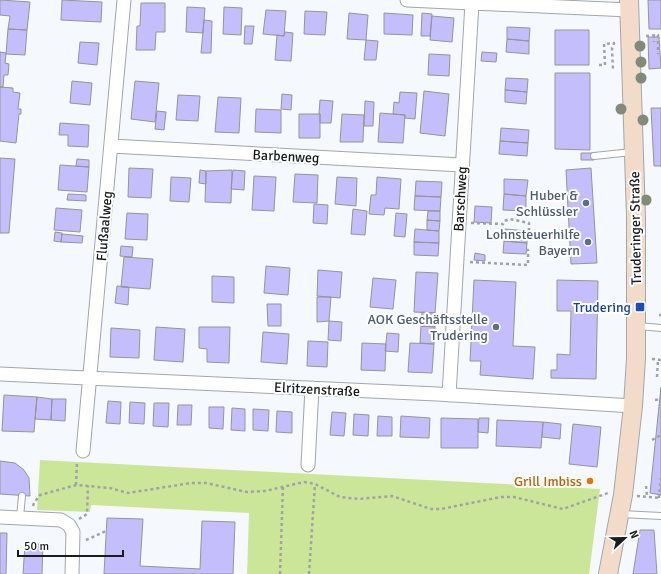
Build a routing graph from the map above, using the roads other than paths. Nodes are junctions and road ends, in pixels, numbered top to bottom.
1 (124, 0) edge
2 (407, 0) edge
3 (472, 3) junction
4 (629, 5) edge
5 (111, 146) junction
6 (634, 152) junction
7 (594, 156) dead end
8 (462, 165) junction
9 (637, 326) junction
10 (661, 328) edge
11 (0, 374) edge
12 (90, 380) junction
13 (312, 388) junction
14 (448, 395) junction
15 (633, 406) junction
16 (83, 451) road end
17 (308, 465) dead end
18 (22, 496) dead end
19 (619, 514) junction
20 (661, 516) edge
21 (0, 517) edge
22 (26, 518) junction
23 (72, 574) edge
24 (608, 574) edge

1 - 5 street, Flußaalweg
2 - 3 street
3 - 4 street
3 - 8 street, Barschweg
4 - 6 street, Truderinger Straße
5 - 8 street, Barbenweg
5 - 12 street, Flußaalweg
6 - 7 lane
6 - 9 street, Truderinger Straße
8 - 14 street, Barschweg
9 - 10 lane
9 - 15 street, Truderinger Straße
11 - 12 street, Elritzenstraße
12 - 13 street, Elritzenstraße
12 - 16 street, Flußaalweg
13 - 14 street, Elritzenstraße
13 - 17 street
14 - 15 street, Elritzenstraße
15 - 19 street, Truderinger Straße
18 - 22 lane
19 - 20 lane
19 - 24 street, Truderinger Straße
21 - 22 street
22 - 23 street

